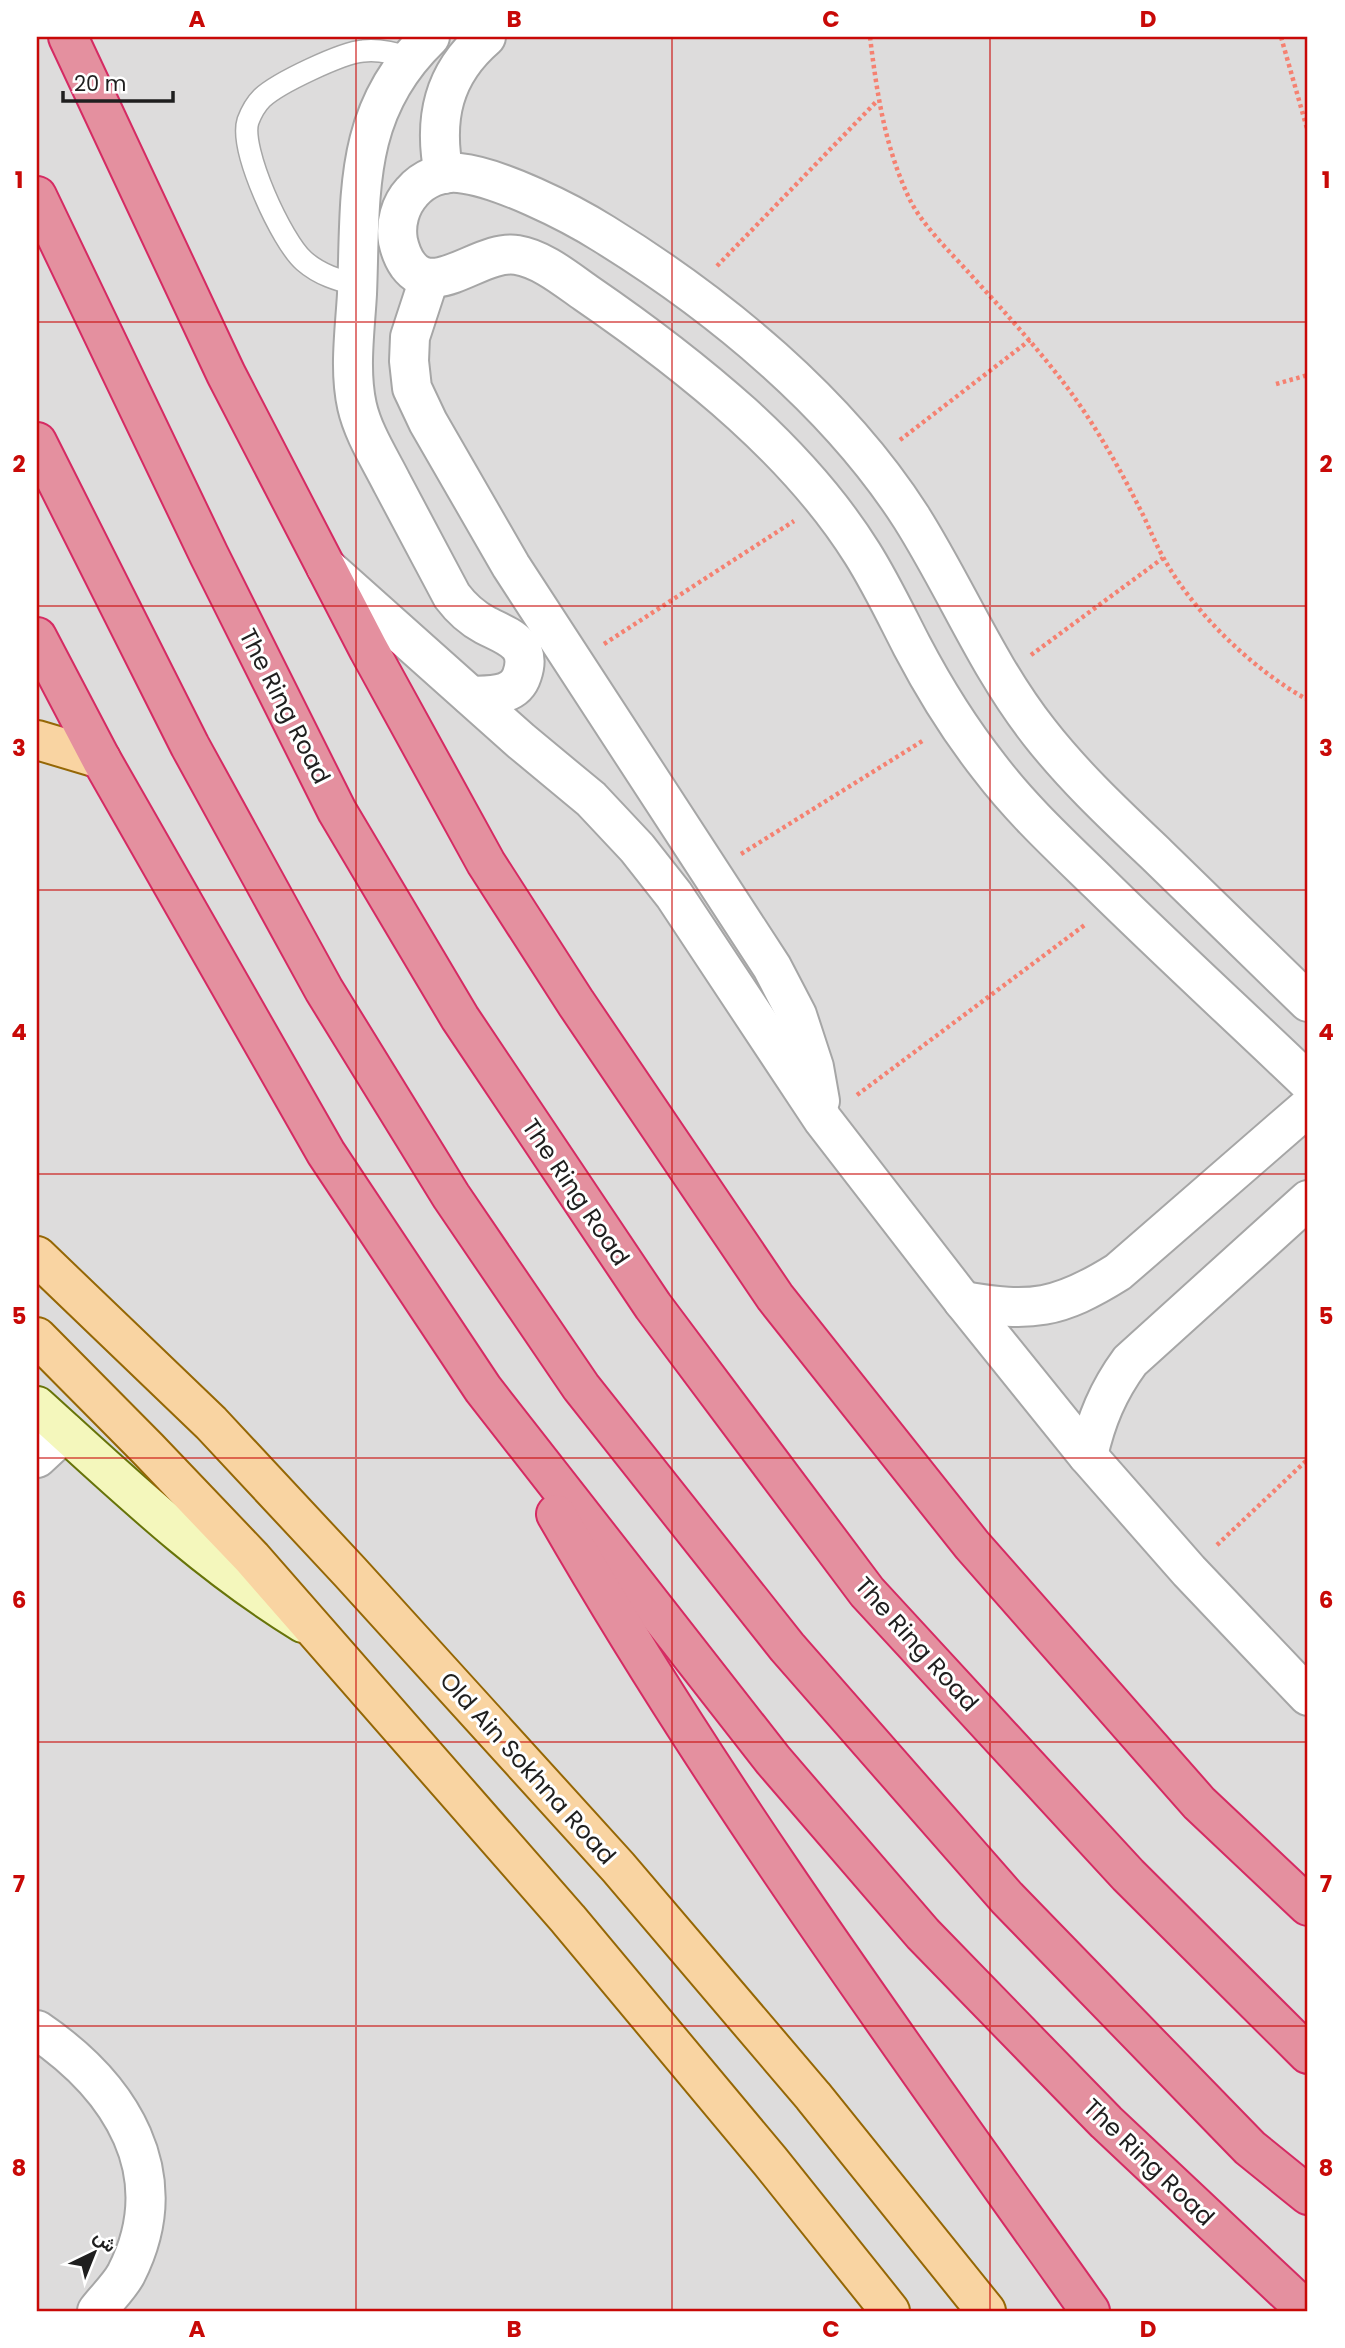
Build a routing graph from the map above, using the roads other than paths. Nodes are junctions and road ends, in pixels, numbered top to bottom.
1 (68, 37) edge
2 (486, 37) edge
3 (420, 47) edge
4 (444, 174) junction
5 (37, 196) edge
6 (429, 279) junction
7 (357, 285) junction
8 (355, 323) junction
9 (410, 337) junction
10 (37, 442) edge
11 (326, 567) junction
12 (37, 637) edge
13 (471, 696) junction
14 (37, 740) edge
15 (101, 759) junction
16 (1308, 1002) edge
17 (1308, 1082) edge
18 (1308, 1107) edge
19 (823, 1120) junction
20 (1308, 1200) edge
21 (37, 1256) edge
22 (963, 1301) junction
23 (37, 1337) edge
24 (482, 1388) junction
25 (37, 1406) edge
26 (65, 1432) junction
27 (1088, 1456) junction
28 (37, 1458) edge
29 (316, 1631) junction
30 (1308, 1696) edge
31 (1308, 1906) edge
32 (37, 2030) edge
33 (1308, 2054) edge
34 (1308, 2194) edge
35 (97, 2311) edge
36 (890, 2311) edge
37 (986, 2311) edge
38 (1090, 2311) edge
39 (1307, 2311) edge

1 - 11 highway
2 - 4 street
3 - 7 street
3 - 7 lane
4 - 6 street
4 - 16 street
5 - 33 highway, The Ring Road
6 - 9 street
6 - 17 street
7 - 8 street
8 - 9 street
8 - 13 street
9 - 19 street
10 - 34 highway
11 - 13 street
11 - 31 highway
12 - 15 highway, The Ring Road
13 - 19 street
14 - 15 main road
15 - 24 highway, The Ring Road
18 - 22 street
19 - 22 street
20 - 27 street
21 - 37 main road, Old Ain Sokhna Road
22 - 27 street
23 - 29 main road
24 - 38 highway
24 - 39 highway, The Ring Road
25 - 26 street
26 - 28 street
26 - 29 street
27 - 30 street
29 - 36 main road
32 - 35 street

